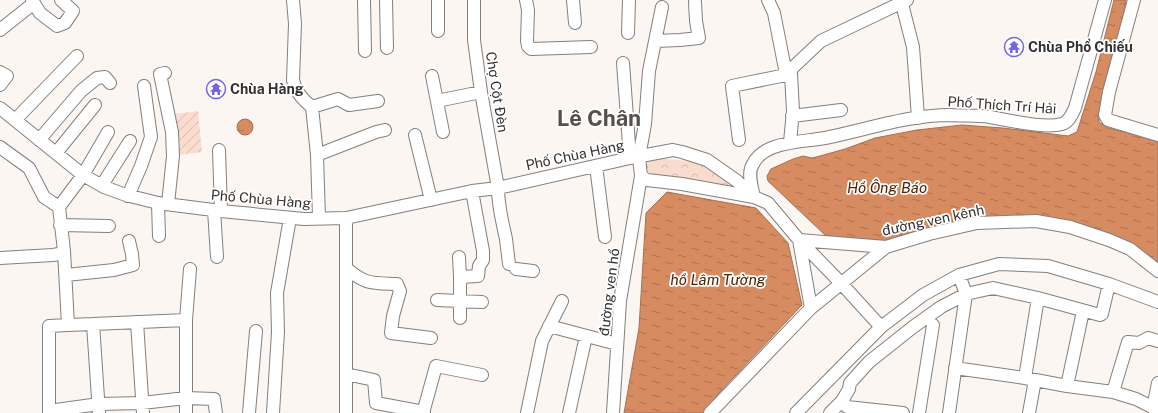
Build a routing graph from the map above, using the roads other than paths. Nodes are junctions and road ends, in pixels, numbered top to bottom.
1 (61, 0) edge
2 (293, 0) edge
3 (364, 0) edge
4 (386, 0) edge
5 (438, 0) edge
6 (474, 0) edge
7 (526, 0) edge
8 (573, 0) edge
9 (629, 0) edge
10 (768, 0) edge
11 (1105, 0) edge
12 (1134, 0) edge
13 (903, 1) edge
14 (33, 2) edge
15 (696, 2) dead end
16 (662, 7) dead end
17 (575, 24) dead end
18 (0, 30) edge
19 (438, 31) dead end
20 (628, 33) dead end
21 (655, 41) junction
22 (387, 48) dead end
23 (591, 48) dead end
24 (366, 51) dead end
25 (77, 56) dead end
26 (623, 63) dead end
27 (0, 72) edge
28 (165, 73) dead end
29 (786, 74) junction
30 (432, 76) dead end
31 (110, 83) dead end
32 (0, 85) edge
33 (144, 86) dead end
34 (481, 92) junction
35 (378, 101) dead end
36 (437, 101) junction
37 (95, 105) dead end
38 (312, 107) junction
39 (0, 108) edge
40 (841, 110) dead end
41 (792, 116) junction
42 (918, 118) junction
43 (15, 120) junction
44 (386, 130) dead end
45 (108, 132) dead end
46 (443, 132) dead end
47 (1158, 134) edge
48 (415, 135) dead end
49 (39, 140) junction
50 (739, 140) dead end
51 (130, 141) dead end
52 (790, 142) junction
53 (0, 147) edge
54 (219, 150) dead end
55 (56, 154) junction
56 (317, 155) junction
57 (634, 158) junction
58 (596, 166) junction
59 (83, 175) junction
60 (641, 176) junction
61 (102, 185) junction
62 (498, 188) junction
63 (472, 191) junction
64 (128, 196) junction
65 (754, 197) junction
66 (431, 200) junction
67 (163, 204) junction
68 (59, 207) junction
69 (218, 211) junction
70 (290, 218) junction
71 (319, 218) junction
72 (346, 218) junction
73 (60, 225) junction
74 (109, 226) dead end
75 (159, 236) dead end
76 (605, 237) dead end
77 (799, 240) junction
78 (129, 241) dead end
79 (886, 247) junction
80 (64, 251) junction
81 (217, 257) dead end
82 (459, 257) dead end
83 (0, 258) edge
84 (346, 268) junction
85 (190, 269) dead end
86 (533, 271) dead end
87 (1158, 271) edge
88 (66, 275) junction
89 (959, 275) junction
90 (460, 277) junction
91 (840, 282) junction
92 (1109, 284) junction
93 (966, 294) junction
94 (1038, 298) junction
95 (437, 300) dead end
96 (460, 301) junction
97 (562, 301) dead end
98 (482, 302) dead end
99 (1158, 302) edge
100 (811, 308) junction
101 (1082, 311) junction
102 (460, 318) dead end
103 (186, 320) junction
104 (137, 322) junction
105 (93, 324) junction
106 (933, 324) dead end
107 (68, 325) junction
108 (549, 326) junction
109 (881, 327) junction
110 (256, 332) dead end
111 (586, 336) junction
112 (431, 338) dead end
113 (1158, 341) edge
114 (618, 344) junction
115 (955, 368) junction
116 (346, 374) junction
117 (482, 375) dead end
118 (1030, 379) junction
119 (1158, 383) edge
120 (1067, 386) junction
121 (1113, 392) junction
122 (186, 398) junction
123 (844, 407) edge
124 (99, 408) edge
125 (143, 408) edge
126 (1156, 409) edge
127 (861, 411) edge
128 (49, 412) edge
129 (186, 413) edge
130 (216, 413) edge
131 (249, 413) edge
132 (273, 413) edge
133 (346, 413) edge
134 (424, 413) edge
135 (526, 413) edge
136 (569, 413) edge
137 (613, 413) edge
138 (710, 413) edge
139 (796, 413) edge
140 (830, 413) edge
141 (898, 413) edge
142 (919, 413) edge
143 (949, 413) edge
144 (1029, 413) edge

1 - 14 street
2 - 38 street
3 - 24 street
4 - 22 street
5 - 19 street
6 - 34 street, Chợ Cột Đèn
7 - 23 street
8 - 17 street
9 - 20 street
10 - 29 street
11 - 42 street, Phố Thích Trí Hải
12 - 47 street
13 - 29 street
13 - 42 street
14 - 18 street
15 - 21 street
16 - 21 street
21 - 57 street
25 - 43 street
26 - 57 street
27 - 32 street
28 - 67 street
29 - 41 street
29 - 50 street
30 - 36 street
31 - 49 street
33 - 64 street
34 - 36 street
34 - 62 street, Chợ Cột Đèn
35 - 38 street
36 - 46 street
37 - 55 street
38 - 56 street
39 - 43 street, Phố Chùa Hàng
40 - 41 street
41 - 52 street
42 - 52 street, Phố Thích Trí Hải
43 - 49 street, Phố Chùa Hàng
44 - 56 street
45 - 59 street
48 - 66 street
49 - 55 street, Phố Chùa Hàng
51 - 61 street
52 - 65 street, Phố Thích Trí Hải
53 - 68 street
54 - 69 street
55 - 59 street, Phố Chùa Hàng
56 - 71 street
57 - 58 street, Phố Chùa Hàng
57 - 60 street, Phố Chùa Hàng
57 - 65 street, Phố Chùa Hàng
58 - 62 street, Phố Chùa Hàng
58 - 76 street
59 - 61 street, Phố Chùa Hàng
59 - 68 street
60 - 65 street, Phố Chùa Hàng
60 - 114 street, đường ven hồ
61 - 64 street, Phố Chùa Hàng
62 - 63 street, Phố Chùa Hàng
62 - 86 street, Chợ Cột Đèn
63 - 66 street, Phố Chùa Hàng
63 - 90 street
64 - 67 street, Phố Chùa Hàng
65 - 77 street, Phố Chùa Hàng
66 - 72 street, Phố Chùa Hàng
67 - 69 street, Phố Chùa Hàng
67 - 75 street
68 - 73 street
69 - 70 street, Phố Chùa Hàng
69 - 81 street
70 - 71 street, Phố Chùa Hàng
70 - 132 street
71 - 72 street, Phố Chùa Hàng
72 - 84 street
73 - 74 street
73 - 80 street
77 - 79 street, đường ven kênh
77 - 91 street, Phố Chùa Hàng
77 - 100 street
78 - 88 street
79 - 87 street, đường ven kênh
79 - 91 street
80 - 83 street
80 - 88 street
82 - 90 street
84 - 112 street
84 - 116 street
85 - 103 street
88 - 107 street
89 - 92 street
89 - 93 street
89 - 109 street
90 - 96 street
91 - 100 street
91 - 109 street, Phố Chùa Hàng
92 - 99 street
92 - 101 street
93 - 94 street
93 - 115 street
93 - 123 street
94 - 101 street
94 - 118 street
95 - 96 street
96 - 98 street
96 - 102 street
97 - 108 street
100 - 138 street
101 - 120 street
103 - 104 street
103 - 122 street
104 - 105 street
104 - 125 street
105 - 107 street
105 - 124 street
106 - 142 street
107 - 128 street
108 - 111 street
108 - 135 street
109 - 139 street
110 - 131 street
111 - 114 street
111 - 136 street
113 - 121 street
114 - 137 street, đường ven hồ
115 - 118 street
115 - 143 street
116 - 133 street
116 - 134 street
117 - 134 street
118 - 120 street
118 - 144 street
119 - 126 street
120 - 121 street
121 - 126 street
122 - 125 street
122 - 129 street
122 - 130 street
123 - 127 street
123 - 140 street
124 - 125 street
124 - 128 street
127 - 141 street

